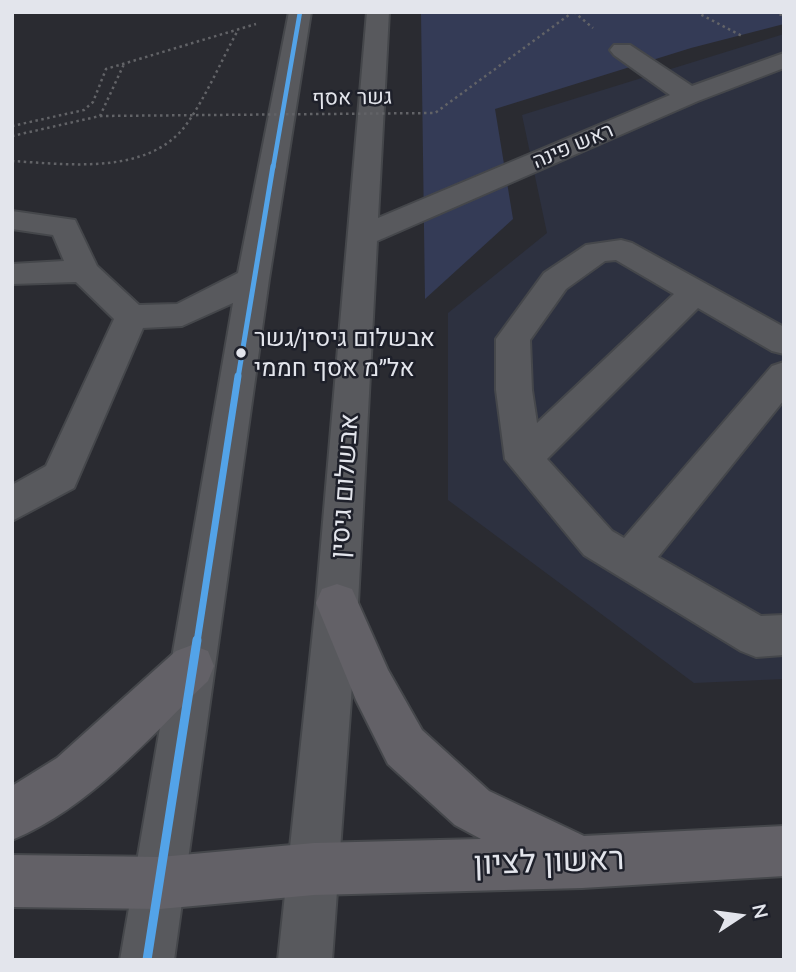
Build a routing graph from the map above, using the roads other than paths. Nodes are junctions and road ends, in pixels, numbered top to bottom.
1 (300, 12) edge
2 (379, 12) edge
3 (622, 50) dead end
4 (784, 60) edge
5 (689, 96) junction
6 (12, 220) edge
7 (363, 236) junction
8 (84, 271) junction
9 (12, 274) edge
10 (253, 279) junction
11 (696, 291) junction
12 (131, 317) junction
13 (784, 342) edge
14 (784, 375) edge
15 (524, 459) junction
16 (12, 505) edge
17 (629, 562) junction
18 (337, 603) junction
19 (784, 634) edge
20 (192, 666) junction
21 (12, 815) edge
22 (784, 851) edge
23 (582, 862) junction
24 (314, 869) junction
25 (12, 881) edge
26 (160, 883) junction
27 (147, 960) edge
28 (305, 960) edge

1 - 10 street
2 - 7 street, אבשלום גיסין
3 - 5 street
4 - 5 street, ראש פינה
5 - 7 street, ראש פינה
6 - 8 street
7 - 18 street, אבשלום גיסין
8 - 9 street
8 - 12 street
10 - 12 street
10 - 20 street
11 - 13 street
11 - 15 street
11 - 15 street
12 - 16 street
14 - 17 street
15 - 17 street
17 - 19 street
18 - 23 main road
18 - 24 street, אבשלום גיסין
20 - 21 main road
20 - 26 street
22 - 23 main road, ראשון לציון
23 - 24 main road, ראשון לציון
24 - 26 main road, ראשון לציון
24 - 28 street, אבשלום גיסין
25 - 26 main road, ראשון לציון
26 - 27 street

